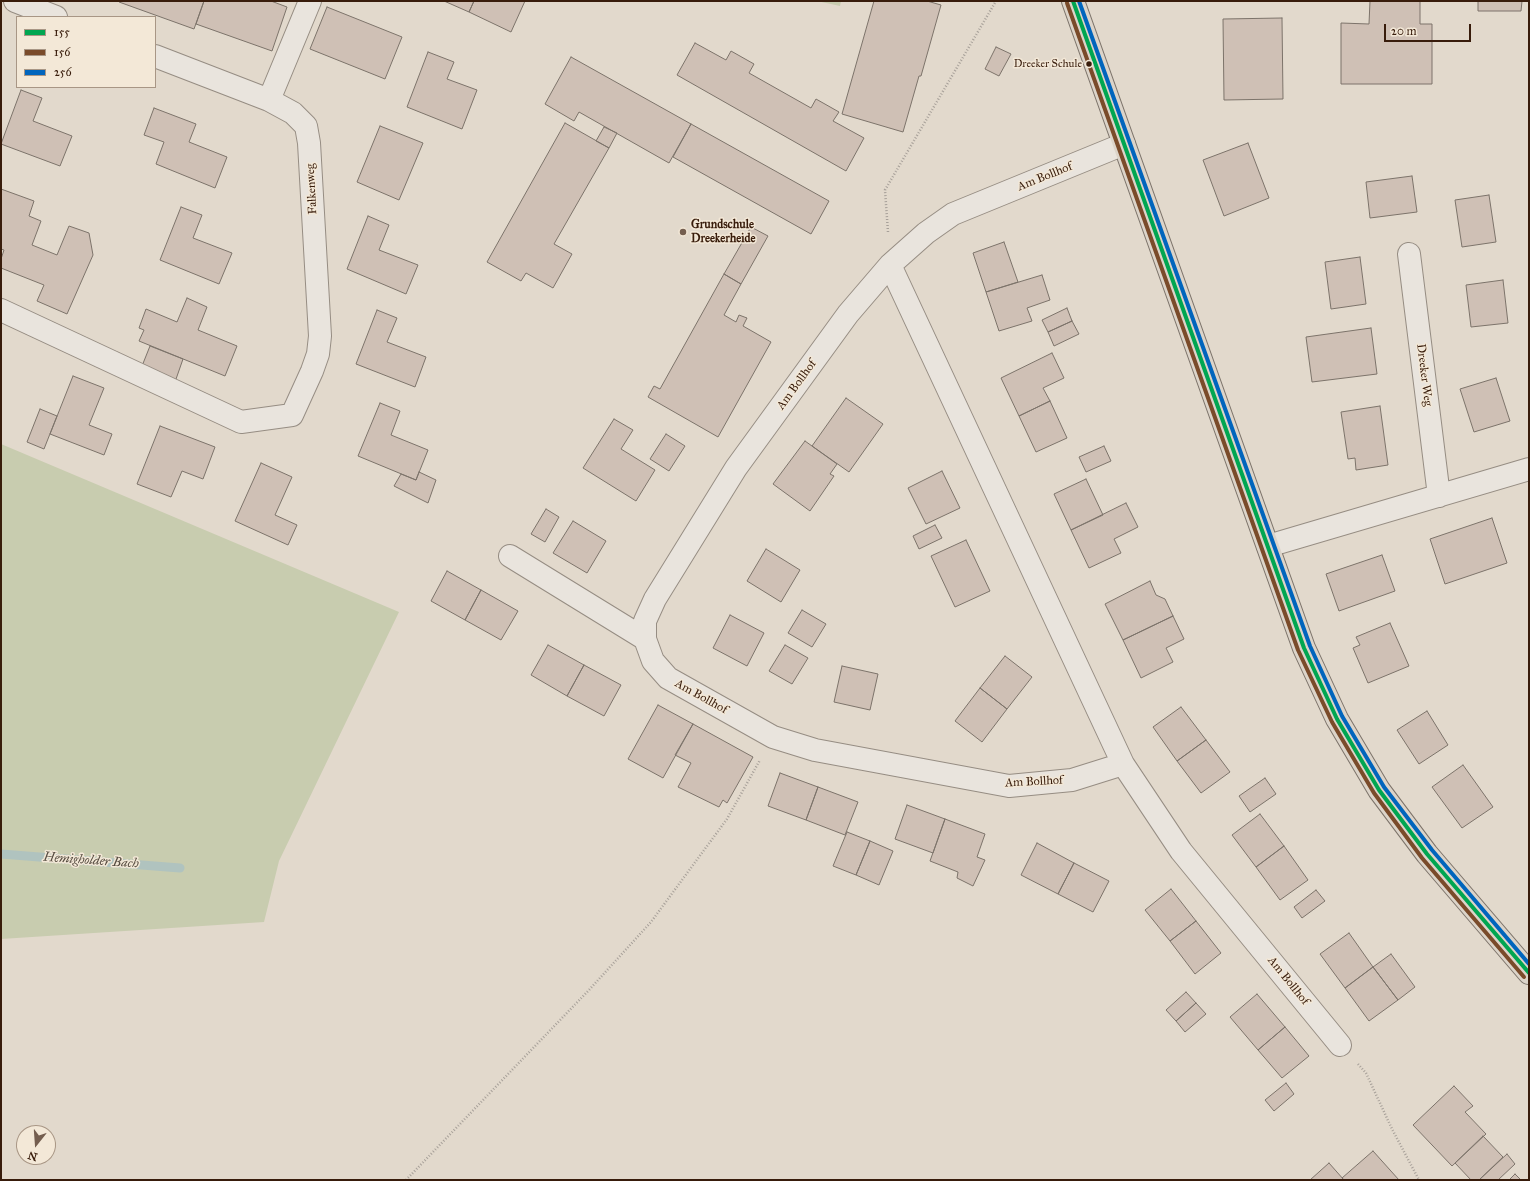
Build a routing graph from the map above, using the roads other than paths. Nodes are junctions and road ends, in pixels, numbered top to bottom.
1 (15, 1) edge
2 (310, 1) edge
3 (1073, 1) edge
4 (53, 16) edge
5 (156, 56) edge
6 (269, 100) junction
7 (1124, 144) junction
8 (1409, 254) dead end
9 (890, 265) junction
10 (1, 310) edge
11 (1529, 469) edge
12 (1439, 496) junction
13 (1268, 546) junction
14 (510, 556) dead end
15 (645, 639) junction
16 (1122, 764) junction
17 (1529, 973) edge
18 (1340, 1044) road end

1 - 4 street
2 - 6 street
3 - 7 main road
5 - 6 street, Falkenweg
6 - 10 street, Falkenweg
7 - 9 street, Am Bollhof
7 - 13 main road
8 - 12 street, Dreeker Weg
9 - 15 street, Am Bollhof
9 - 16 street, Am Bollhof
11 - 12 street
12 - 13 street
13 - 17 main road
14 - 15 street
15 - 16 street, Am Bollhof
16 - 18 street, Am Bollhof

